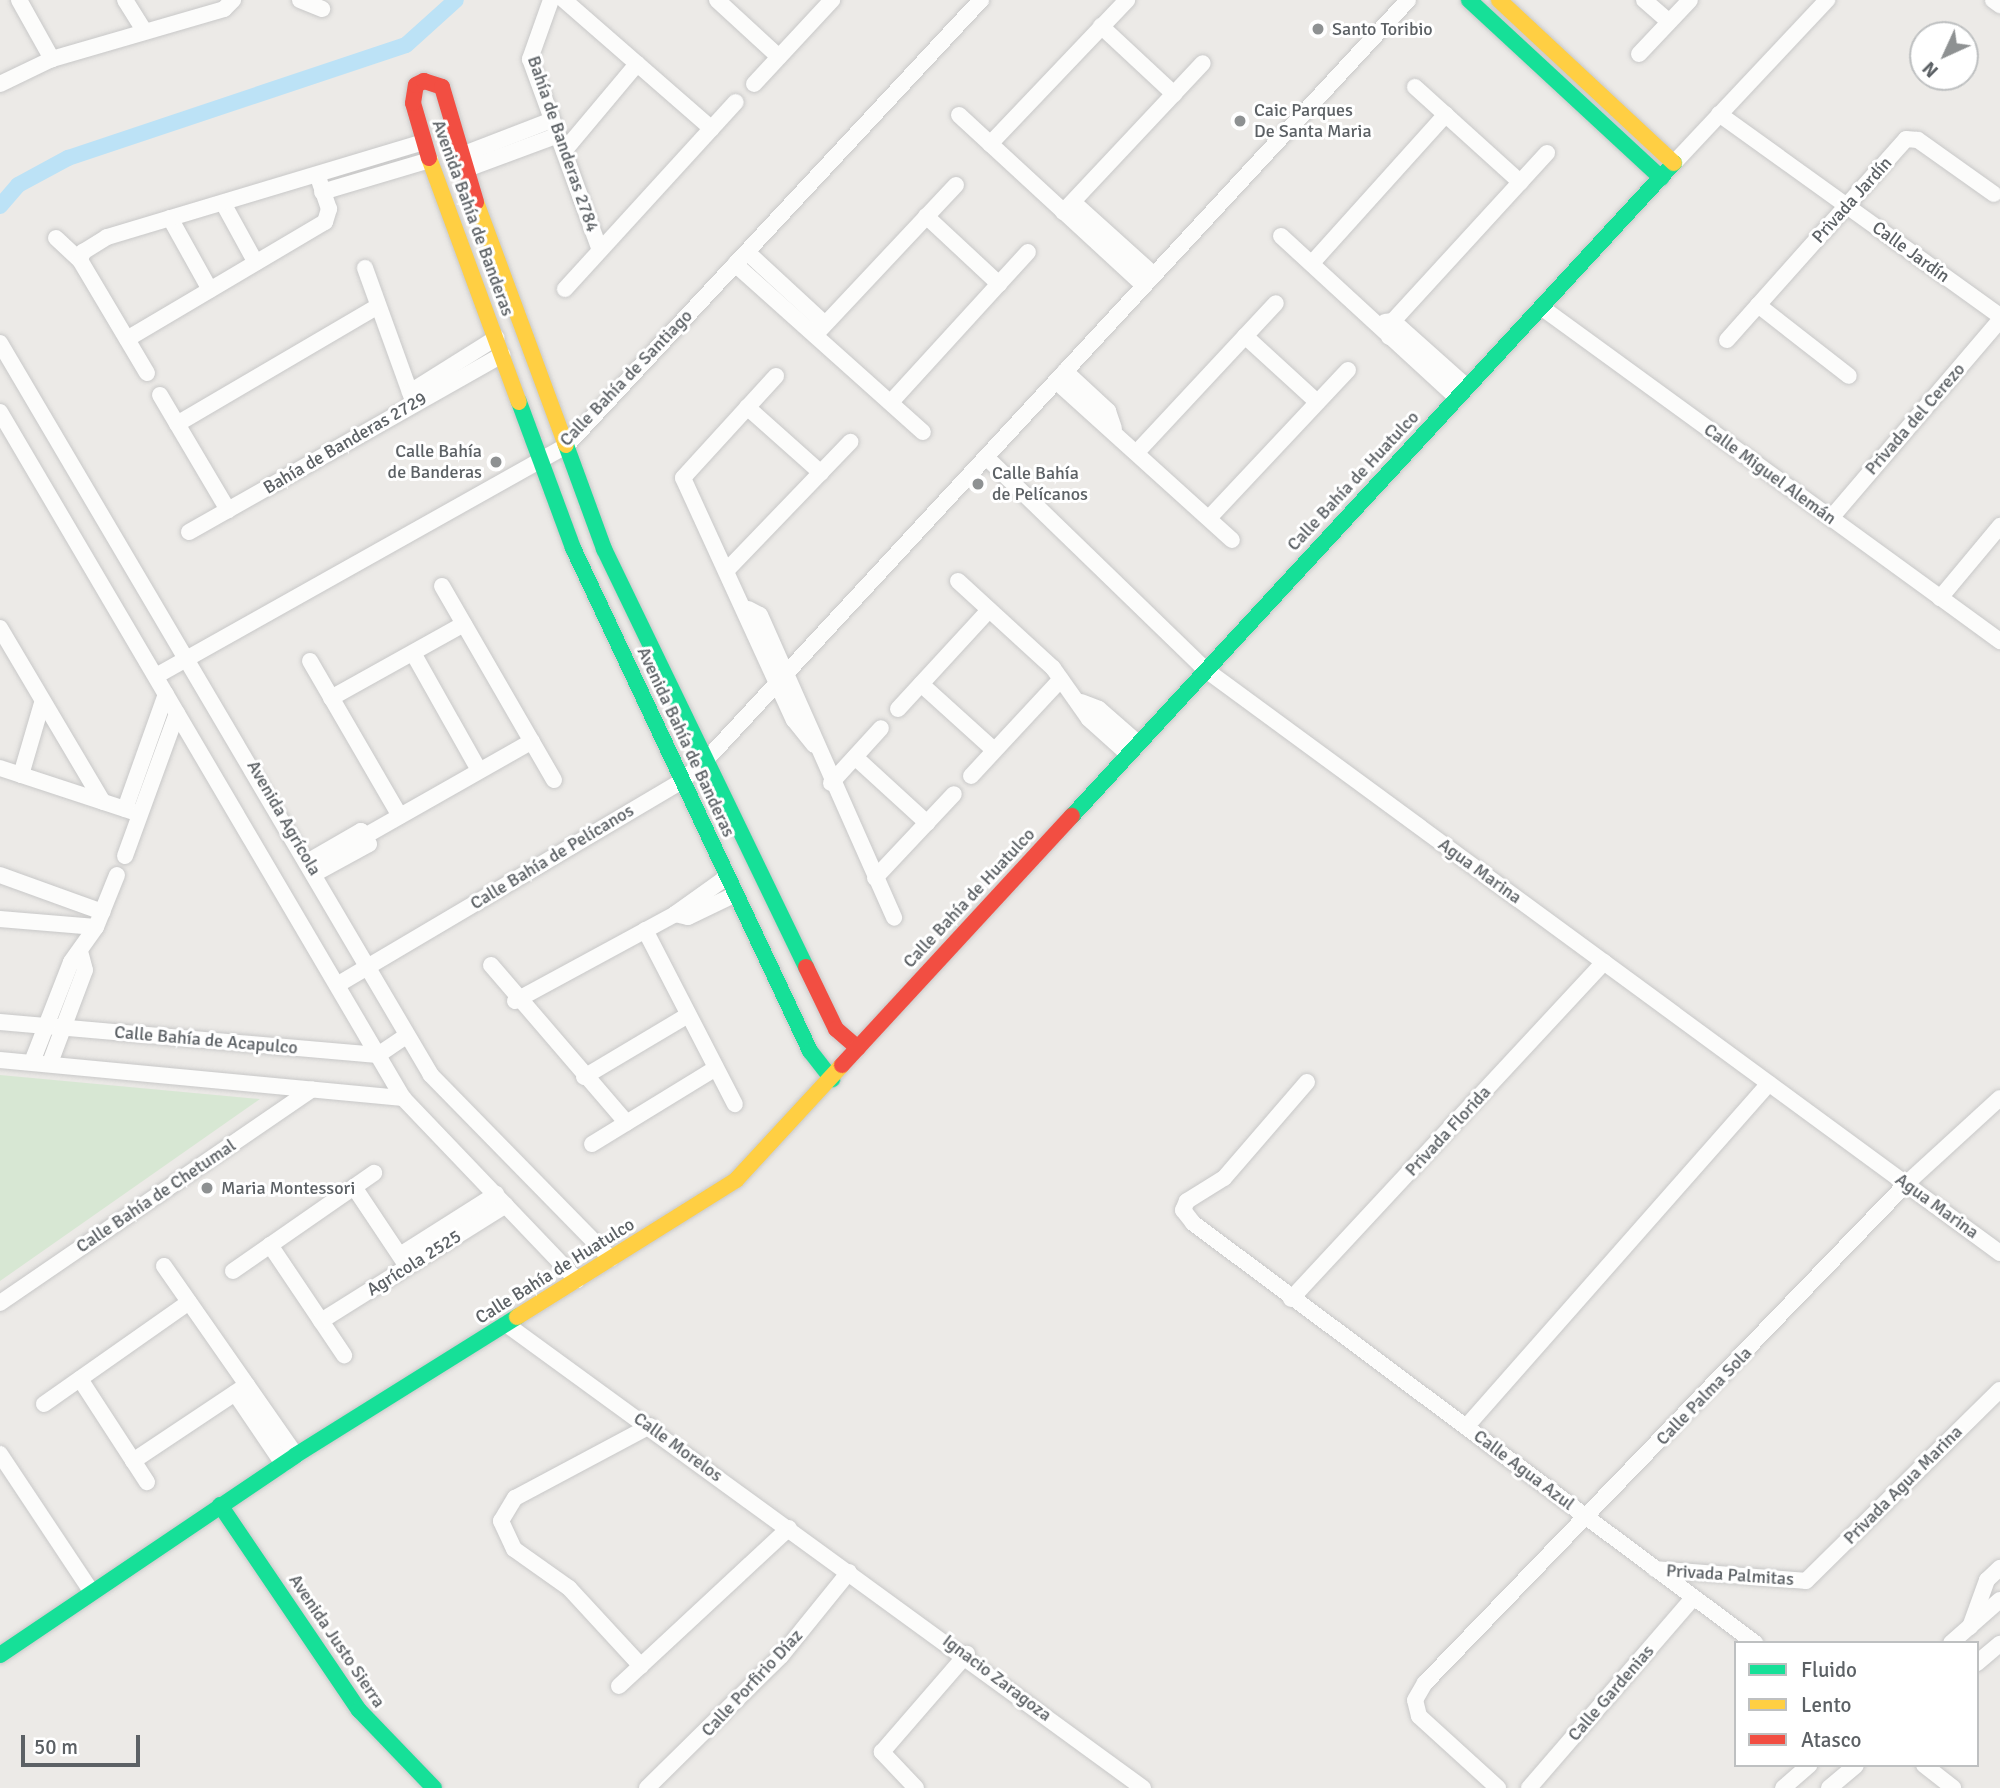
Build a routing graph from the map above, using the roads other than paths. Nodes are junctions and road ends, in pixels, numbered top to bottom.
1 (19, 0) edge
2 (125, 0) edge
3 (233, 0) edge
4 (300, 0) edge
5 (551, 0) edge
6 (564, 0) edge
7 (717, 0) edge
8 (832, 0) edge
9 (981, 0) edge
10 (1126, 0) edge
11 (1408, 0) edge
12 (1469, 0) edge
13 (1499, 0) edge
14 (1644, 0) edge
15 (1690, 0) edge
16 (1827, 0) edge
17 (1993, 0) edge
18 (2000, 5) edge
19 (322, 9) dead end
20 (1669, 22) junction
21 (1101, 26) junction
22 (144, 31) junction
23 (1639, 54) dead end
24 (779, 57) junction
25 (52, 59) junction
26 (1203, 63) dead end
27 (637, 64) junction
28 (754, 83) dead end
29 (0, 84) edge
30 (1415, 87) dead end
31 (1174, 94) junction
32 (736, 102) dead end
33 (1446, 114) junction
34 (1719, 114) junction
35 (959, 115) dead end
36 (555, 128) junction
37 (712, 129) junction
38 (423, 142) junction
39 (990, 144) junction
40 (564, 151) junction
41 (1547, 153) dead end
42 (430, 160) junction
43 (461, 163) junction
44 (1674, 163) junction
45 (317, 175) junction
46 (1661, 177) junction
47 (1520, 182) junction
48 (956, 185) dead end
49 (322, 192) junction
50 (1994, 194) dead end
51 (223, 203) junction
52 (1846, 206) junction
53 (1068, 207) junction
54 (926, 216) junction
55 (170, 218) junction
56 (1281, 236) dead end
57 (56, 238) dead end
58 (600, 250) junction
59 (1028, 252) dead end
60 (741, 258) junction
61 (80, 260) junction
62 (256, 263) junction
63 (1312, 263) junction
64 (365, 268) dead end
65 (1149, 281) junction
66 (999, 284) junction
67 (565, 289) dead end
68 (210, 290) junction
69 (1276, 303) dead end
70 (1758, 305) junction
71 (378, 306) junction
72 (1541, 307) junction
73 (2000, 318) edge
74 (1387, 327) junction
75 (821, 329) junction
76 (1245, 336) junction
77 (496, 338) junction
78 (127, 339) junction
79 (1727, 340) dead end
80 (0, 343) edge
81 (502, 355) junction
82 (1348, 370) dead end
83 (147, 373) dead end
84 (776, 376) dead end
85 (1060, 376) junction
86 (1849, 376) dead end
87 (1461, 392) junction
88 (160, 395) dead end
89 (412, 398) junction
90 (891, 402) junction
91 (1317, 402) junction
92 (747, 407) junction
93 (0, 412) edge
94 (177, 424) junction
95 (923, 432) dead end
96 (850, 442) dead end
97 (567, 445) junction
98 (1138, 450) junction
99 (986, 457) junction
100 (541, 458) junction
101 (821, 472) junction
102 (228, 510) junction
103 (1209, 518) junction
104 (1831, 518) junction
105 (2000, 526) edge
106 (189, 532) dead end
107 (1232, 540) dead end
108 (727, 570) junction
109 (958, 581) dead end
110 (442, 586) dead end
111 (1940, 598) junction
112 (989, 610) junction
113 (464, 624) junction
114 (0, 628) edge
115 (2000, 641) edge
116 (413, 653) junction
117 (189, 657) junction
118 (310, 661) dead end
119 (1206, 670) junction
120 (156, 676) junction
121 (781, 678) junction
122 (1060, 679) junction
123 (921, 684) junction
124 (166, 694) junction
125 (331, 698) junction
126 (42, 703) junction
127 (898, 709) dead end
128 (177, 713) junction
129 (881, 728) dead end
130 (531, 741) junction
131 (1133, 749) junction
132 (995, 750) junction
133 (855, 757) junction
134 (707, 759) junction
135 (0, 768) edge
136 (480, 770) junction
137 (21, 775) junction
138 (971, 776) dead end
139 (683, 779) junction
140 (554, 780) dead end
141 (831, 783) junction
142 (954, 793) dead end
143 (103, 802) junction
144 (133, 812) junction
145 (400, 816) junction
146 (927, 823) junction
147 (125, 856) dead end
148 (313, 867) junction
149 (0, 875) edge
150 (117, 876) dead end
151 (728, 876) junction
152 (875, 878) junction
153 (736, 894) junction
154 (102, 912) junction
155 (675, 914) junction
156 (894, 918) dead end
157 (0, 919) edge
158 (96, 928) junction
159 (645, 930) junction
160 (81, 955) junction
161 (1604, 962) junction
162 (491, 965) dead end
163 (369, 966) junction
164 (337, 985) junction
165 (515, 1001) junction
166 (688, 1015) junction
167 (0, 1022) edge
168 (47, 1026) junction
169 (64, 1028) junction
170 (406, 1036) junction
171 (858, 1048) junction
172 (378, 1055) junction
173 (0, 1060) edge
174 (32, 1062) junction
175 (50, 1063) junction
176 (716, 1068) junction
177 (584, 1077) junction
178 (832, 1079) junction
179 (1307, 1082) dead end
180 (1769, 1083) junction
181 (312, 1089) junction
182 (404, 1098) junction
183 (2000, 1098) edge
184 (735, 1104) dead end
185 (627, 1123) junction
186 (592, 1144) dead end
187 (374, 1173) dead end
188 (1906, 1184) junction
189 (354, 1186) junction
190 (501, 1200) junction
191 (270, 1245) junction
192 (2000, 1253) edge
193 (611, 1259) junction
194 (404, 1261) junction
195 (164, 1266) dead end
196 (233, 1271) dead end
197 (577, 1280) junction
198 (1291, 1299) junction
199 (189, 1302) junction
200 (0, 1303) edge
201 (321, 1321) junction
202 (506, 1324) junction
203 (344, 1355) dead end
204 (80, 1379) junction
205 (241, 1389) junction
206 (2000, 1390) edge
207 (44, 1404) dead end
208 (650, 1426) junction
209 (1466, 1427) junction
210 (0, 1454) edge
211 (289, 1460) junction
212 (133, 1461) junction
213 (148, 1482) dead end
214 (220, 1506) junction
215 (1588, 1518) junction
216 (789, 1528) junction
217 (1655, 1569) junction
218 (2000, 1569) edge
219 (849, 1572) junction
220 (1806, 1581) joint
221 (91, 1591) junction
222 (1693, 1598) junction
223 (2000, 1600) edge
224 (1970, 1627) junction
225 (1752, 1641) edge
226 (1953, 1641) edge
227 (2000, 1644) edge
228 (967, 1654) junction
229 (0, 1655) edge
230 (1979, 1661) edge
231 (641, 1666) junction
232 (619, 1686) dead end
233 (1807, 1767) edge
234 (1854, 1767) edge
235 (1927, 1767) edge
236 (434, 1788) edge
237 (647, 1788) edge
238 (916, 1788) edge
239 (1143, 1788) edge
240 (1499, 1788) edge
241 (1529, 1788) edge
242 (1783, 1788) edge
243 (1829, 1788) edge
244 (1953, 1788) edge

1 - 25 street
2 - 22 street
3 - 22 street
4 - 19 street
5 - 36 street, Bahía de Banderas 2784
6 - 27 street
7 - 24 street
8 - 24 street
9 - 60 street, Calle Bahía de Santiago
10 - 21 street
11 - 65 street, Calle Bahía de Pelícanos
12 - 46 street
13 - 44 street
14 - 20 street
15 - 20 street
16 - 34 street, Calle Bahía de Huatulco
17 - 18 street
20 - 23 street
21 - 31 street
21 - 39 street
22 - 25 street
24 - 28 street
25 - 29 street
26 - 31 street
27 - 37 street
27 - 40 street
30 - 33 street
31 - 53 street
32 - 37 street
33 - 47 street
33 - 63 street
34 - 44 street, Calle Bahía de Huatulco
34 - 52 street, Calle Jardín
35 - 39 street
36 - 40 street, Bahía de Banderas 2784
36 - 43 street
37 - 58 street
38 - 42 street, Avenida Bahía de Banderas
38 - 43 street, Avenida Bahía de Banderas
38 - 45 street
39 - 53 street
40 - 58 street, Bahía de Banderas 2784
41 - 47 street
42 - 49 street
42 - 77 street, Avenida Bahía de Banderas
43 - 97 street, Avenida Bahía de Banderas
44 - 46 street, Calle Bahía de Huatulco
45 - 49 street
45 - 51 street
46 - 72 street, Calle Bahía de Huatulco
47 - 74 street
48 - 54 street
49 - 62 street
50 - 52 street, Privada Jardín
51 - 55 street
51 - 62 street
52 - 70 street, Privada Jardín
52 - 73 street, Calle Jardín
53 - 65 street
54 - 66 street
54 - 75 street
55 - 61 street
55 - 68 street
56 - 63 street
57 - 61 street
58 - 67 street
59 - 66 street
60 - 75 street
60 - 97 street, Calle Bahía de Santiago
61 - 78 street
62 - 68 street
63 - 74 street
64 - 71 street
65 - 85 street, Calle Bahía de Pelícanos
66 - 90 street
68 - 78 street
69 - 76 street
70 - 79 street, Privada Jardín
70 - 86 street
71 - 89 street
71 - 94 street
72 - 87 street, Calle Bahía de Huatulco
72 - 104 street, Calle Miguel Alemán
73 - 104 street, Privada del Cerezo
74 - 87 street
75 - 90 street
76 - 91 street
76 - 98 street
77 - 81 street, Avenida Bahía de Banderas
77 - 89 street
78 - 83 street
80 - 117 street, Avenida Agrícola
81 - 89 street, Bahía de Banderas 2729
81 - 100 street, Avenida Bahía de Banderas
82 - 91 street
84 - 92 street
85 - 98 street
85 - 99 street, Calle Bahía de Pelícanos
87 - 119 street, Calle Bahía de Huatulco
88 - 94 street
89 - 102 street, Bahía de Banderas 2729
90 - 95 street
91 - 103 street
92 - 101 street
92 - 108 street
93 - 120 street
94 - 102 street
96 - 101 street
97 - 100 street, Calle Bahía de Santiago
97 - 134 street, Avenida Bahía de Banderas
98 - 103 street
99 - 119 street, Agua Marina
99 - 121 street, Calle Bahía de Pelícanos
100 - 117 street, Calle Bahía de Santiago
100 - 139 street, Avenida Bahía de Banderas
101 - 108 street
102 - 106 street, Bahía de Banderas 2729
103 - 107 street
104 - 111 street, Calle Miguel Alemán
105 - 111 street
108 - 121 street
109 - 112 street
110 - 113 street
111 - 115 street, Calle Miguel Alemán
112 - 122 street
112 - 123 street
113 - 116 street
113 - 130 street
114 - 126 street
116 - 125 street
116 - 136 street
117 - 120 street, Calle Bahía de Santiago
117 - 148 street, Avenida Agrícola
118 - 125 street
119 - 131 street, Calle Bahía de Huatulco
119 - 161 street, Agua Marina
120 - 124 street
121 - 134 street, Calle Bahía de Pelícanos
121 - 141 street
122 - 131 street
122 - 132 street
123 - 127 street
123 - 132 street
124 - 128 street
124 - 144 street
125 - 145 street
126 - 137 street
126 - 143 street
128 - 144 street
128 - 164 street
129 - 133 street
130 - 136 street
130 - 140 street
131 - 171 street, Calle Bahía de Huatulco
132 - 138 street
133 - 141 street
133 - 146 street
134 - 139 street, Calle Bahía de Pelícanos
134 - 171 street, Avenida Bahía de Banderas
135 - 137 street
136 - 145 street
137 - 143 street
139 - 151 street, Avenida Bahía de Banderas
139 - 163 street, Calle Bahía de Pelícanos
141 - 152 street
142 - 146 street
143 - 144 street
144 - 147 street
145 - 148 street
146 - 152 street
148 - 163 street, Avenida Agrícola
149 - 154 street
150 - 154 street
151 - 153 street, Avenida Bahía de Banderas
151 - 155 street
152 - 156 street
153 - 155 street
153 - 178 street, Avenida Bahía de Banderas
154 - 158 street
155 - 159 street
157 - 158 street
158 - 160 street
159 - 165 street
159 - 166 street
160 - 168 street
160 - 169 street
161 - 180 street, Agua Marina
161 - 198 street, Privada Florida
162 - 165 street
163 - 164 street, Calle Bahía de Pelícanos
163 - 170 street, Avenida Agrícola
164 - 172 street
165 - 177 street
166 - 176 street
166 - 177 street
167 - 168 street, Calle Bahía de Acapulco
168 - 169 street, Calle Bahía de Acapulco
168 - 174 street
169 - 172 street, Calle Bahía de Acapulco
169 - 175 street
170 - 172 street
170 - 193 street, Avenida Agrícola
171 - 178 street, Calle Bahía de Huatulco
172 - 182 street
173 - 174 street, Calle Bahía de Acapulco
174 - 175 street, Calle Bahía de Acapulco
175 - 181 street, Calle Bahía de Acapulco
176 - 184 street
176 - 185 street
177 - 185 street
178 - 193 street, Calle Bahía de Huatulco
179 - 198 street, Calle Agua Azul
180 - 188 street, Agua Marina
180 - 209 street
181 - 182 street, Calle Bahía de Acapulco
181 - 200 street, Calle Bahía de Chetumal
182 - 190 street
183 - 188 street, Calle Palma Sola
185 - 186 street
187 - 189 street
188 - 192 street, Agua Marina
188 - 215 street, Calle Palma Sola
189 - 191 street
189 - 194 street
190 - 194 street, Agrícola 2525
190 - 197 street
191 - 196 street
191 - 201 street
193 - 197 street, Calle Bahía de Huatulco
194 - 201 street, Agrícola 2525
195 - 199 street
197 - 202 street, Calle Bahía de Huatulco
198 - 209 street, Calle Agua Azul
199 - 204 street
199 - 205 street
201 - 203 street
202 - 208 street, Calle Morelos
202 - 211 street, Calle Bahía de Huatulco
204 - 207 street
204 - 212 street
205 - 211 street
205 - 212 street
206 - 220 street, Privada Agua Marina
208 - 216 street, Calle Morelos
208 - 231 street
209 - 215 street, Calle Agua Azul
210 - 221 street
211 - 214 street, Calle Bahía de Huatulco
212 - 213 street
214 - 221 street, Calle Bahía de Huatulco
214 - 236 street, Avenida Justo Sierra
215 - 217 street, Calle Agua Azul
215 - 240 street, Calle Palma Sola
216 - 219 street, Calle Morelos
216 - 231 street
217 - 220 street, Privada Palmitas
217 - 222 street, Calle Agua Azul
218 - 224 street
219 - 228 street, Ignacio Zaragoza
219 - 237 street, Calle Porfirio Díaz
221 - 229 street, Calle Bahía de Huatulco
222 - 225 street, Calle Agua Azul
222 - 241 street, Calle Gardenias
223 - 224 street
224 - 226 street
227 - 230 street
228 - 238 street
228 - 239 street, Ignacio Zaragoza
231 - 232 street
233 - 242 street
234 - 243 street
235 - 244 street

